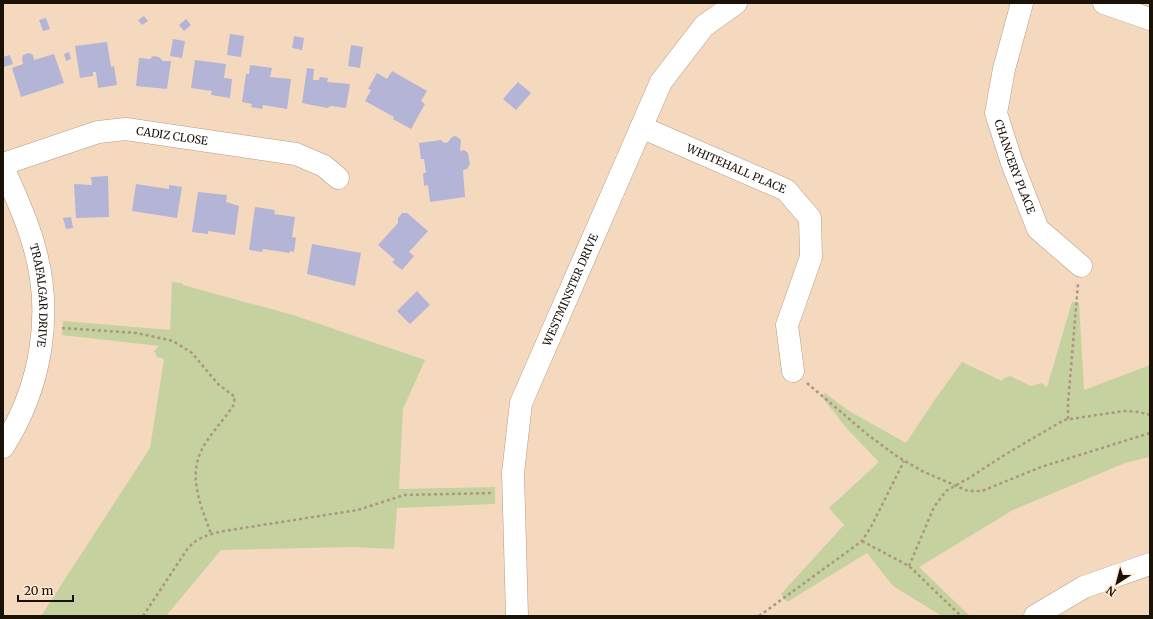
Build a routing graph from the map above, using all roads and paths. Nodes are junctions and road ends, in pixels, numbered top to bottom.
1 (736, 3) edge
2 (1022, 3) edge
3 (1104, 3) edge
4 (1150, 19) edge
5 (641, 127) junction
6 (3, 166) edge
7 (338, 178) dead end
8 (1080, 266) joint
9 (43, 327) junction
10 (793, 371) joint
11 (1150, 415) edge
12 (1068, 419) junction
13 (1150, 433) edge
14 (3, 447) edge
15 (904, 461) junction
16 (954, 486) junction
17 (514, 492) junction
18 (211, 534) junction
19 (862, 541) junction
20 (1150, 564) edge
21 (909, 566) junction
22 (143, 616) edge
23 (517, 616) edge
24 (759, 616) edge
25 (961, 616) edge
26 (1035, 616) edge

1 - 5 street, WESTMINSTER DRIVE
2 - 8 street, CHANCERY PLACE
3 - 4 street
5 - 10 street, WHITEHALL PLACE
5 - 17 street, WESTMINSTER DRIVE
6 - 7 street, CADIZ CLOSE
6 - 9 street, TRAFALGAR DRIVE
8 - 12 path
9 - 14 street, TRAFALGAR DRIVE
9 - 18 path
10 - 15 path
11 - 12 path
12 - 16 path
13 - 16 path
15 - 16 path
15 - 19 path
16 - 21 path
17 - 18 path
17 - 23 street, WESTMINSTER DRIVE
18 - 22 path
19 - 21 path
19 - 24 path
20 - 26 street
21 - 25 path

